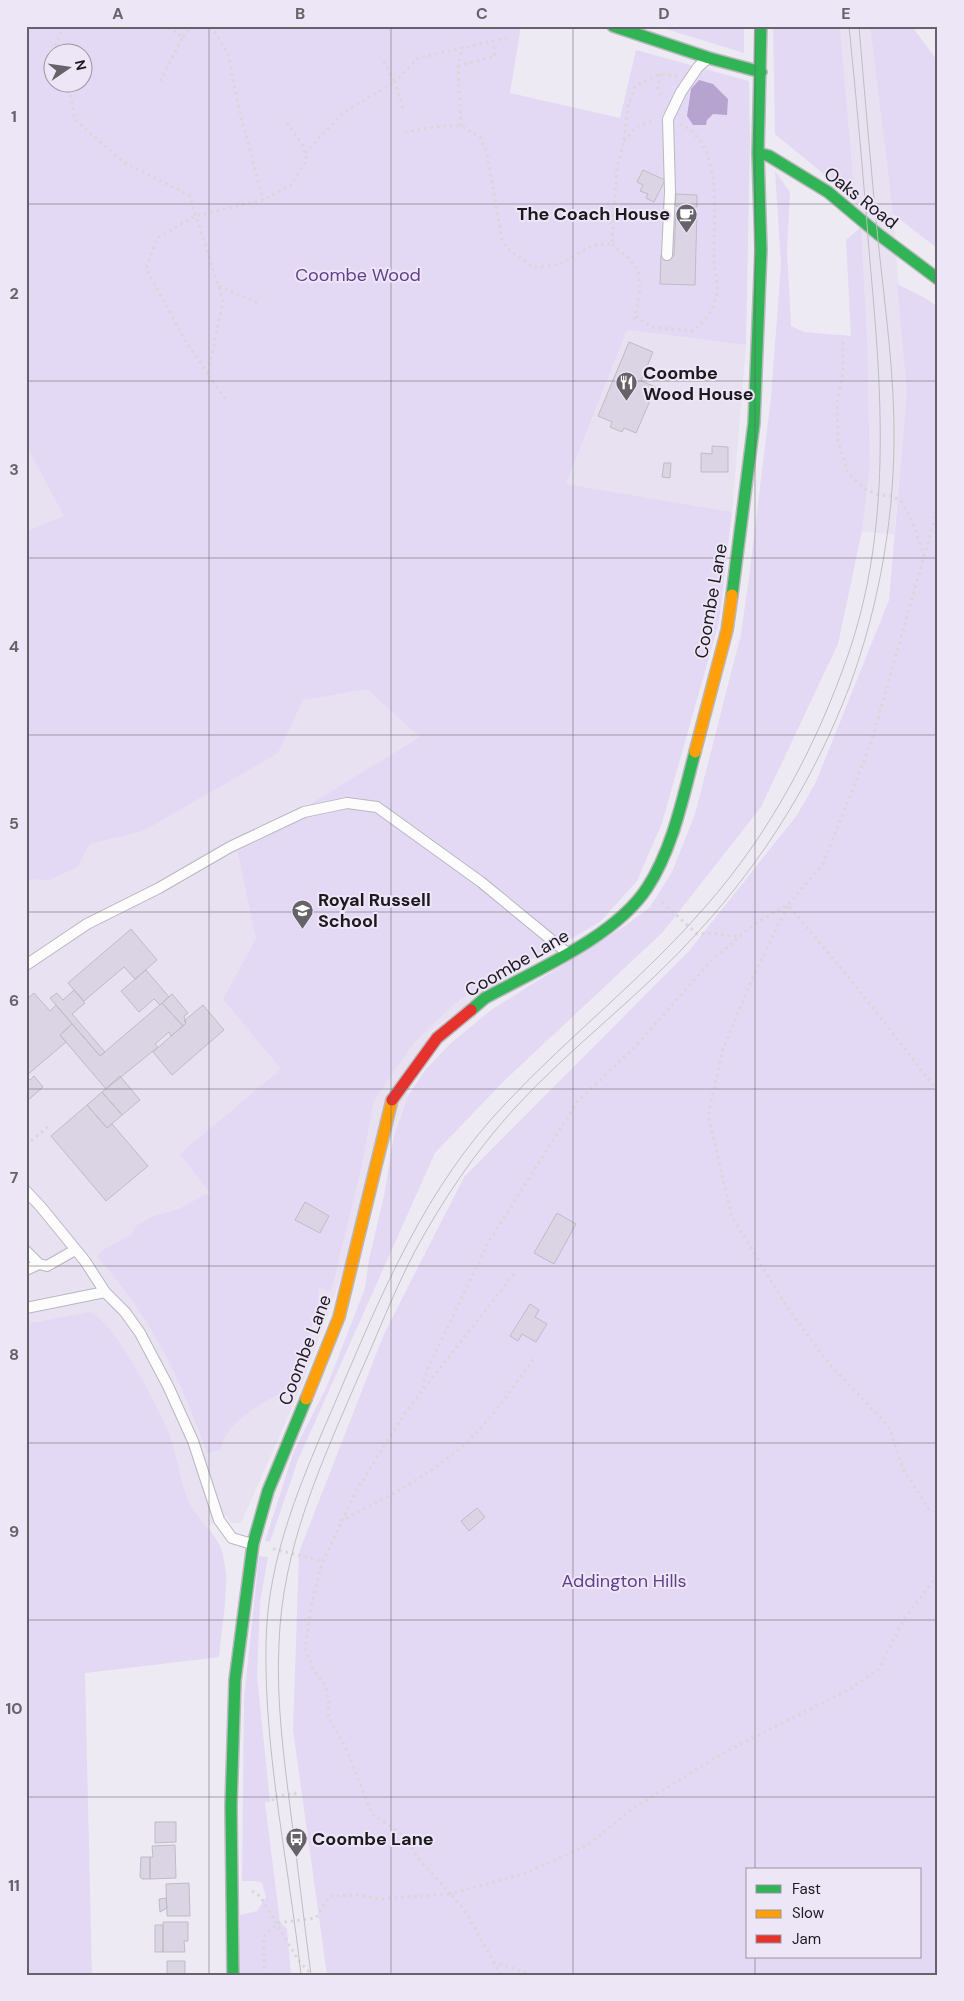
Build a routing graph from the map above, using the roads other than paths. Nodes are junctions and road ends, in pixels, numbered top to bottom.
1 (613, 26) edge
2 (761, 26) edge
3 (709, 58) junction
4 (761, 72) junction
5 (758, 153) junction
6 (667, 256) dead end
7 (938, 279) edge
8 (569, 954) junction
9 (26, 965) edge
10 (26, 1191) edge
11 (76, 1250) junction
12 (26, 1251) edge
13 (39, 1264) junction
14 (26, 1270) edge
15 (105, 1292) junction
16 (26, 1308) edge
17 (252, 1544) junction
18 (233, 1975) edge

1 - 3 main road
2 - 4 main road, Coombe Lane
3 - 4 main road
3 - 6 lane
4 - 5 main road, Coombe Lane
5 - 7 main road, Oaks Road
5 - 8 main road, Coombe Lane
8 - 9 lane
8 - 17 main road, Coombe Lane
10 - 11 lane
11 - 13 lane
11 - 15 lane
12 - 13 lane
13 - 14 lane
15 - 16 lane
15 - 17 lane
17 - 18 main road, Coombe Lane

